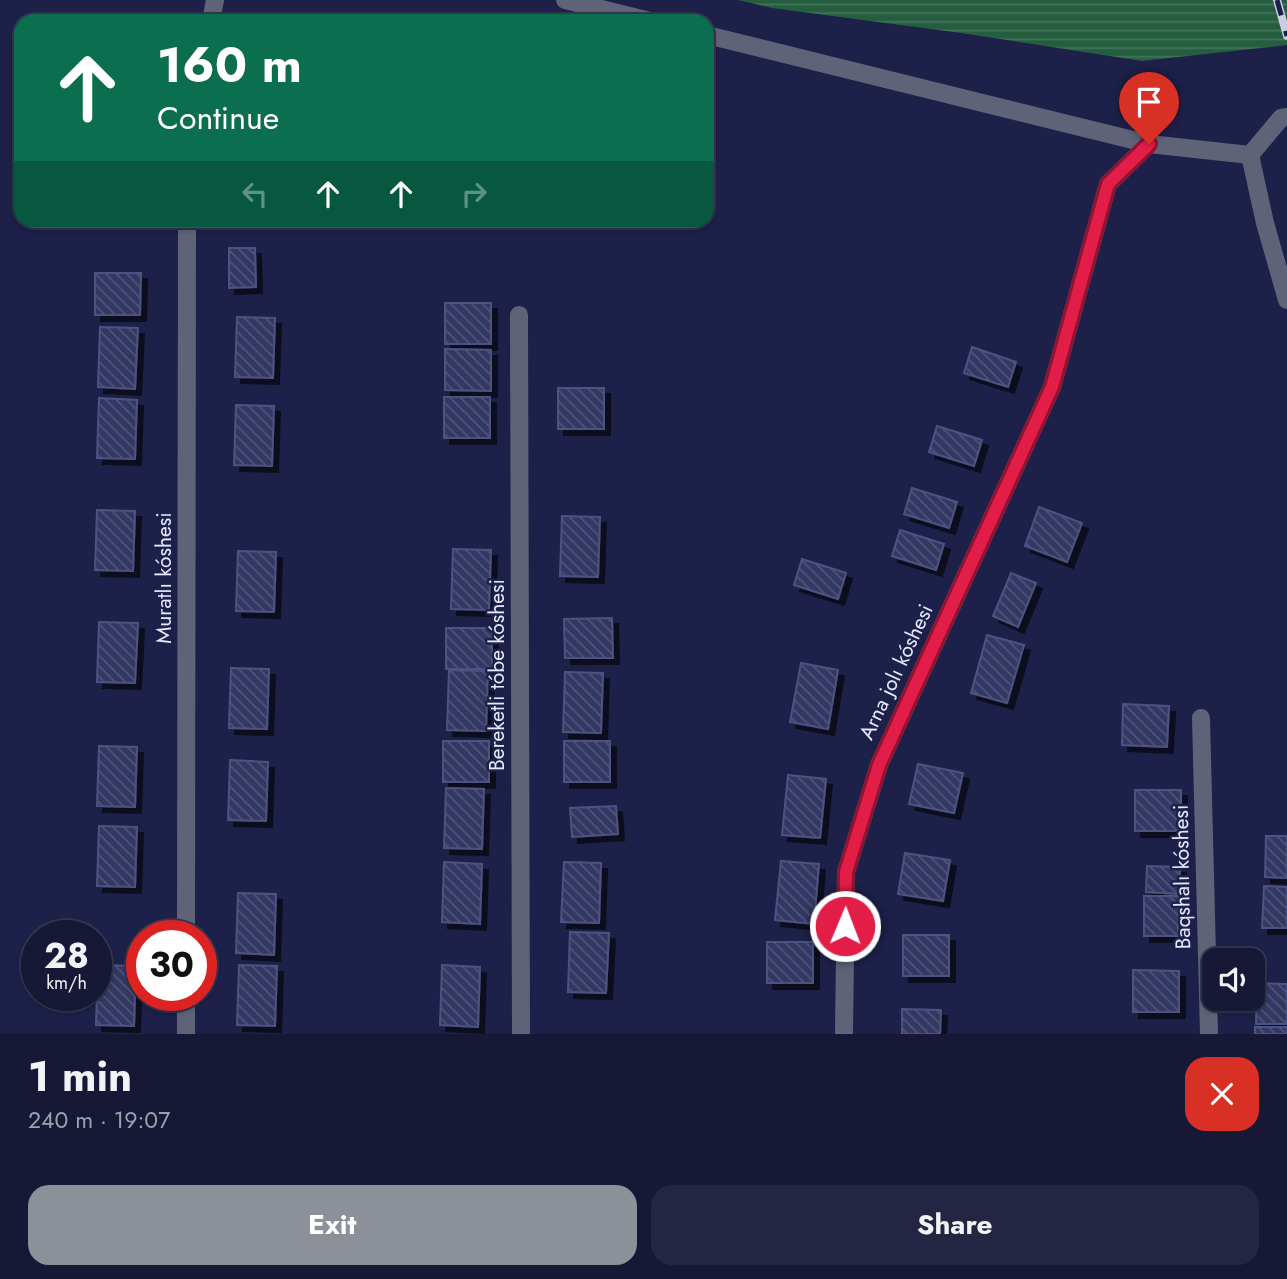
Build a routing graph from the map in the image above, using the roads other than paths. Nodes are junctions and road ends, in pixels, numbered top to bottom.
1 (565, 0) edge
2 (622, 14) edge
3 (714, 37) edge
4 (1287, 117) edge
5 (1149, 144) junction
6 (1250, 155) junction
7 (187, 228) edge
8 (1287, 300) edge
9 (519, 315) dead end
10 (1201, 718) dead end
11 (186, 920) edge
12 (186, 1011) edge
13 (186, 1034) edge
14 (521, 1034) edge
15 (844, 1034) edge
16 (1209, 1034) edge

1 - 2 street
3 - 5 street
4 - 6 street
5 - 6 street
5 - 15 street, Arna jolı kóshesi
6 - 8 street
7 - 11 street, Muratlı kóshesi
9 - 14 street, Bereketli tóbe kóshesi
10 - 16 street, Baqshalı kóshesi
12 - 13 street

